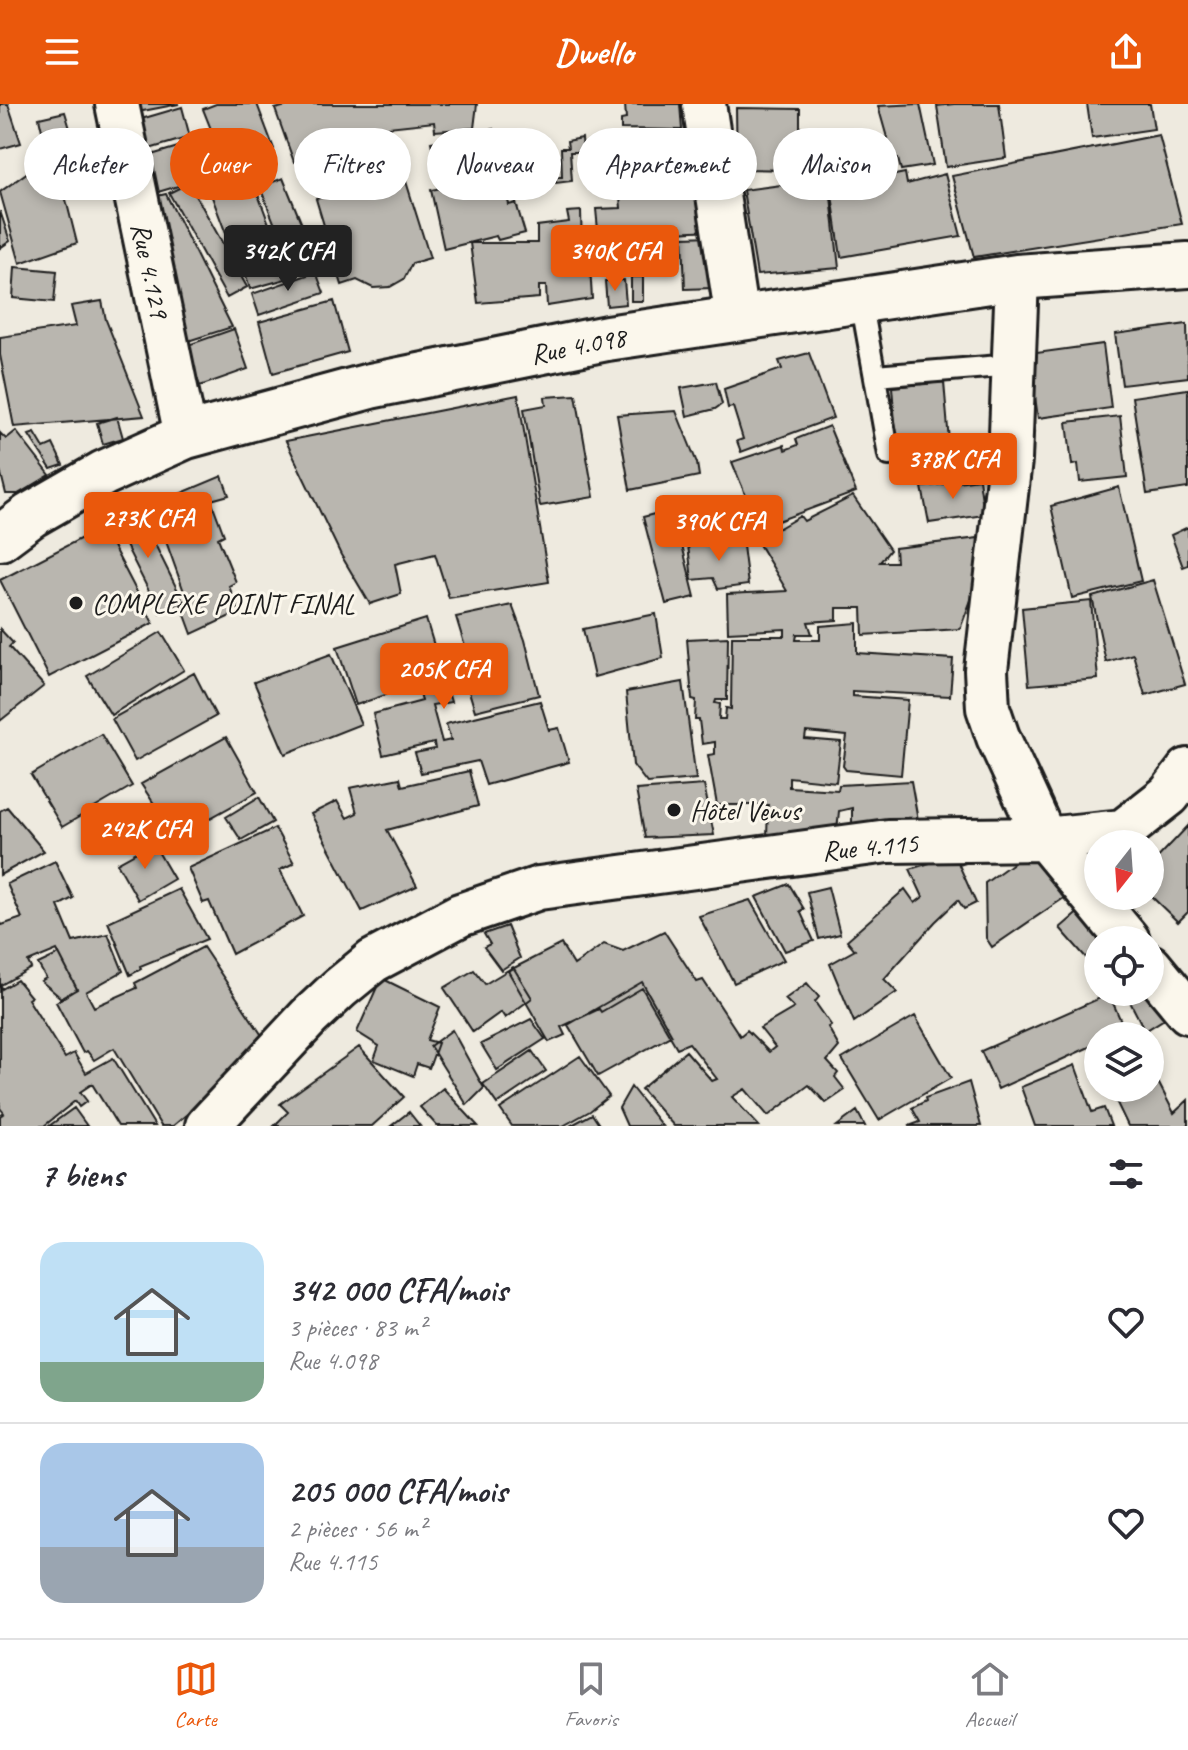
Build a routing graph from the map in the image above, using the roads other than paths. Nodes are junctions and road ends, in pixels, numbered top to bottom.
1 (117, 104) edge
2 (704, 104) edge
3 (1188, 265) edge
4 (1017, 277) junction
5 (861, 300) junction
6 (737, 319) junction
7 (1013, 365) junction
8 (875, 376) junction
9 (186, 436) junction
10 (889, 455) dead end
11 (0, 538) edge
12 (1188, 770) edge
13 (1045, 839) junction
14 (1116, 926) edge
15 (1164, 983) edge
16 (1188, 1012) edge
17 (207, 1126) edge

1 - 9 street, Rue 4.129
2 - 6 street
3 - 4 main road, Rue 4.098
4 - 5 main road, Rue 4.098
4 - 7 street
5 - 6 main road, Rue 4.098
5 - 8 lane
6 - 9 main road, Rue 4.098
7 - 8 lane
7 - 13 street
8 - 10 lane
9 - 11 main road, Rue 4.098
12 - 13 street, Rue 4.115
13 - 14 street
13 - 17 street, Rue 4.115
15 - 16 street

